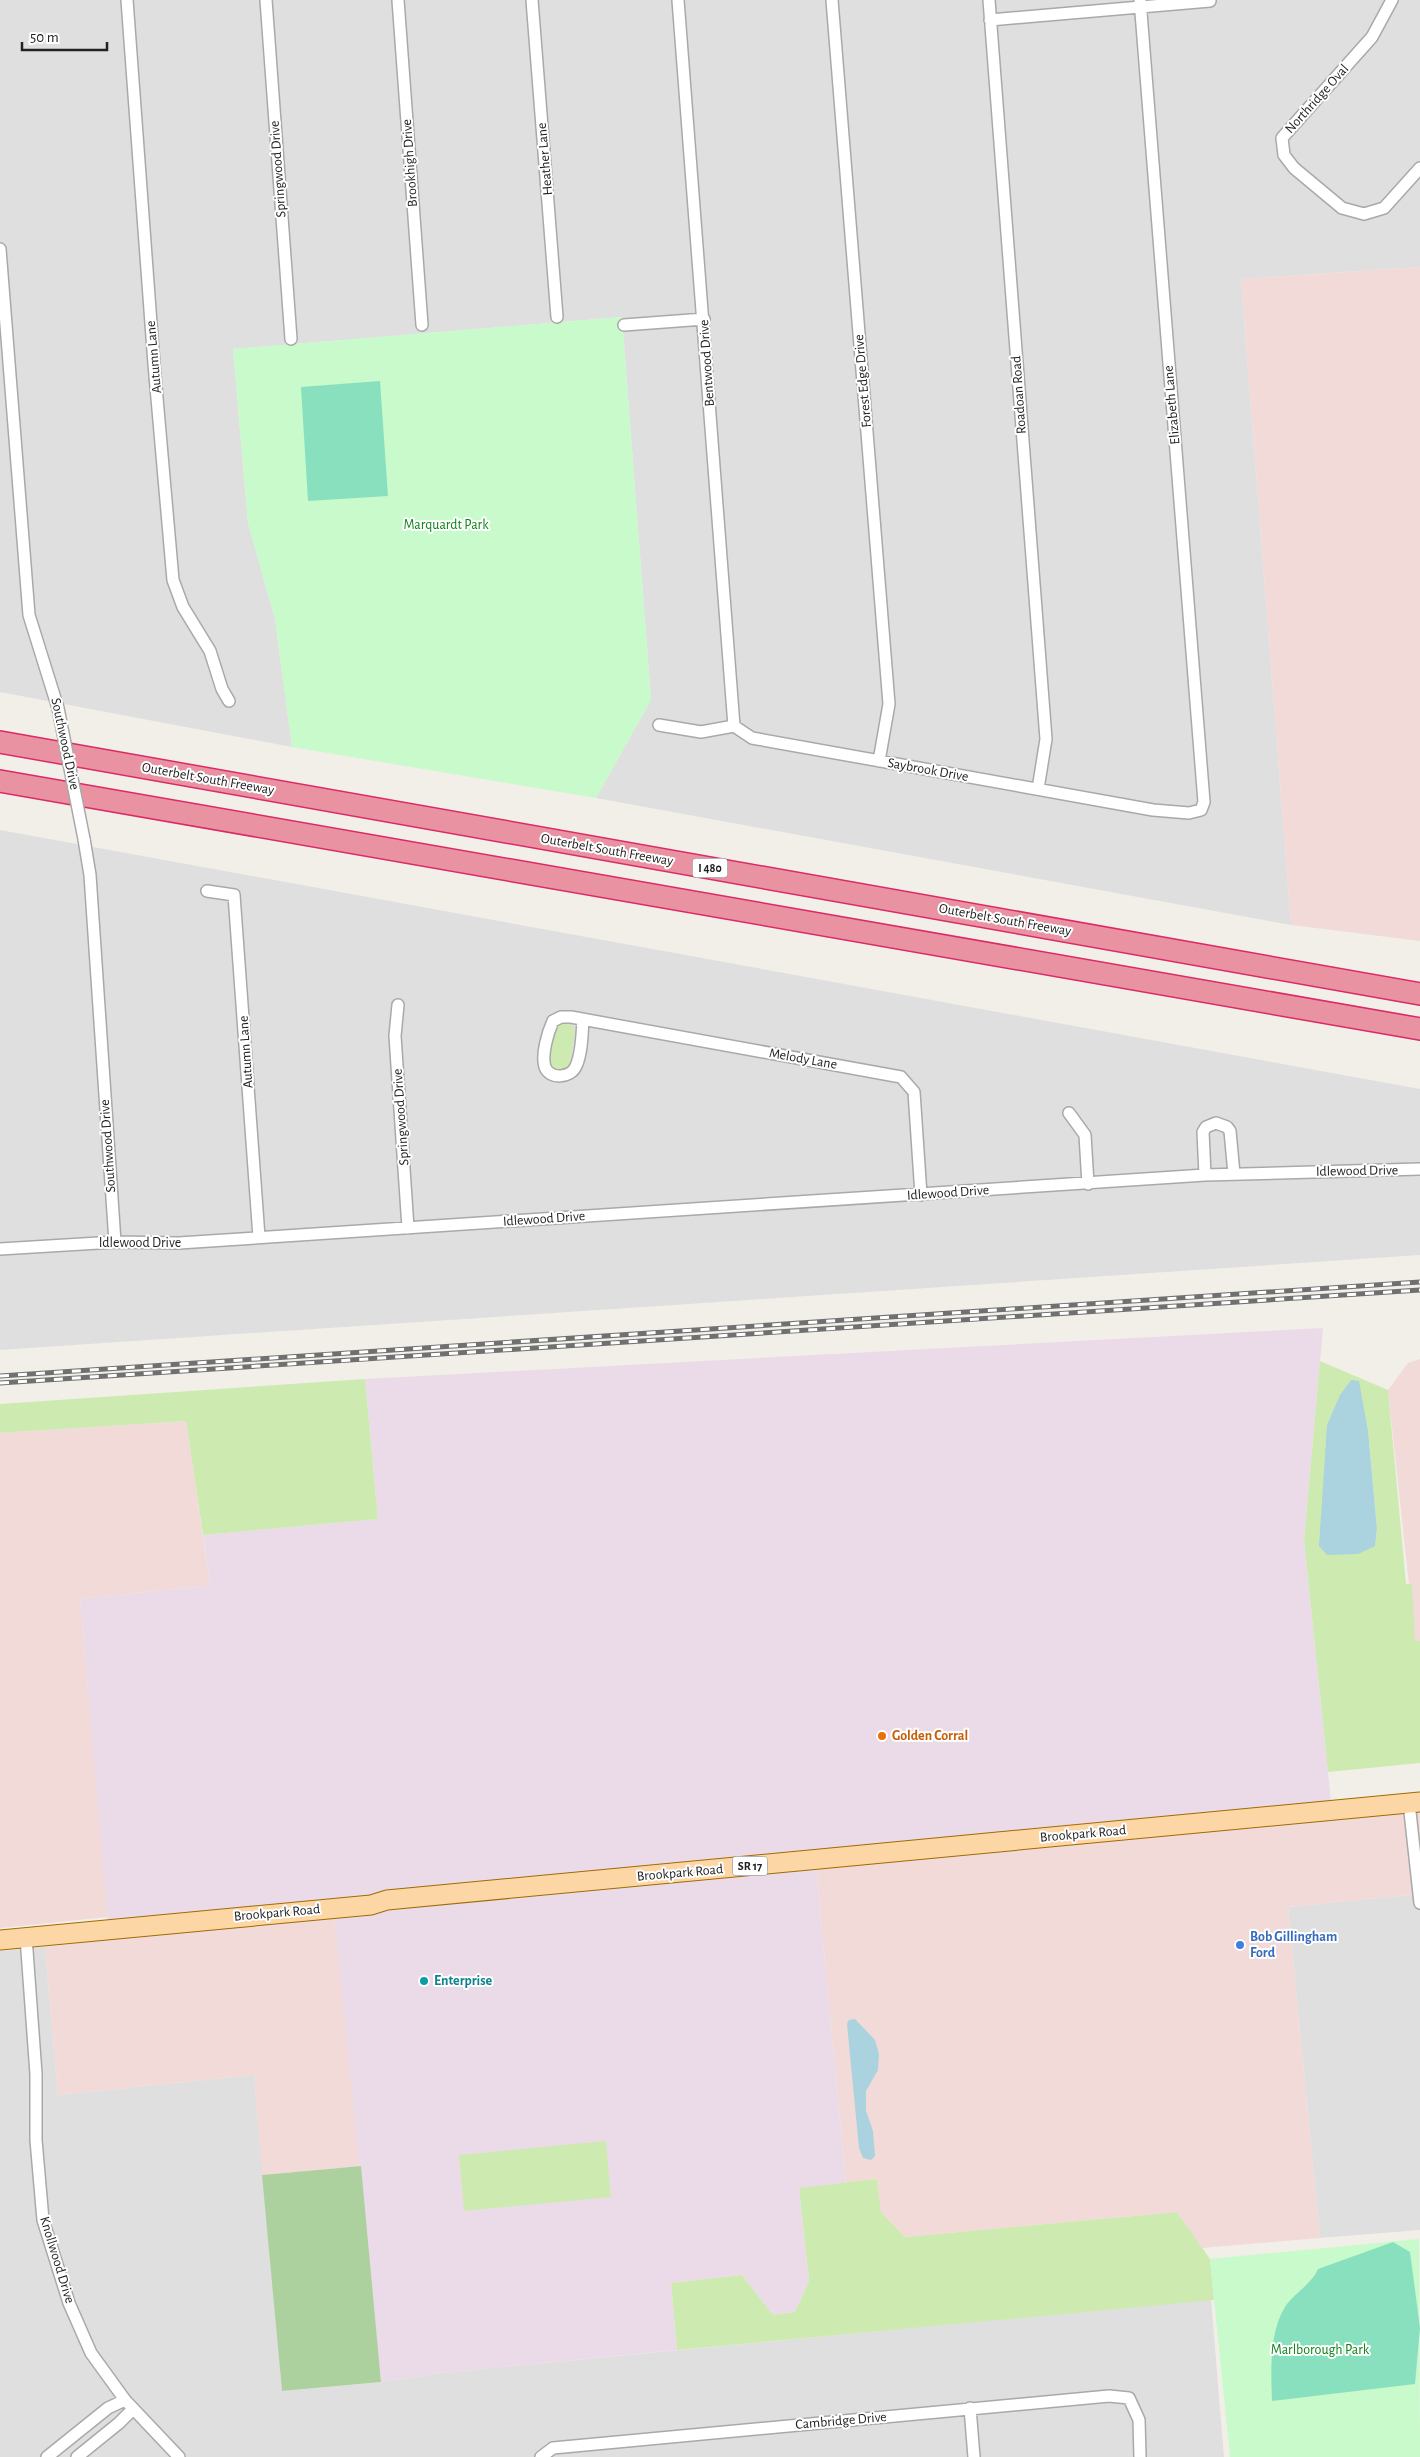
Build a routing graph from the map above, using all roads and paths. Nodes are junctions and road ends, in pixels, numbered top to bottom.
1 (127, 0) edge
2 (266, 0) edge
3 (398, 0) edge
4 (532, 0) edge
5 (678, 0) edge
6 (832, 0) edge
7 (989, 0) edge
8 (1392, 0) edge
9 (1210, 1) edge
10 (1140, 3) edge
11 (990, 20) junction
12 (1420, 168) edge
13 (0, 249) edge
14 (557, 317) dead end
15 (704, 319) junction
16 (422, 325) dead end
17 (624, 325) dead end
18 (291, 338) dead end
19 (229, 701) dead end
20 (659, 725) dead end
21 (734, 726) junction
22 (0, 742) edge
23 (879, 761) junction
24 (0, 781) edge
25 (1038, 789) junction
26 (1201, 810) joint
27 (207, 891) dead end
28 (1420, 994) edge
29 (398, 1005) dead end
30 (583, 1020) junction
31 (1420, 1029) edge
32 (1069, 1114) dead end
33 (1420, 1169) edge
34 (1234, 1174) junction
35 (1205, 1176) junction
36 (1088, 1184) junction
37 (921, 1195) junction
38 (408, 1228) junction
39 (259, 1237) junction
40 (115, 1242) junction
41 (0, 1249) edge
42 (1415, 1803) edge
43 (1420, 1904) edge
44 (26, 1937) junction
45 (0, 1940) edge
46 (129, 2405) junction
47 (970, 2408) junction
48 (66, 2442) junction
49 (78, 2456) edge
50 (47, 2457) edge
51 (179, 2457) edge
52 (541, 2457) edge
53 (974, 2457) edge
54 (1140, 2457) edge

1 - 19 street, Autumn Lane
2 - 18 street, Springwood Drive
3 - 16 street, Brookhigh Drive
4 - 14 street, Heather Lane
5 - 15 street, Bentwood Drive
6 - 23 street, Forest Edge Drive
7 - 11 street, Roadoan Road
8 - 12 street, Northridge Oval
9 - 10 street
10 - 11 street
10 - 26 street, Elizabeth Lane
11 - 25 street, Roadoan Road
13 - 40 street, Southwood Drive, bridge
15 - 17 street
15 - 21 street, Bentwood Drive
20 - 21 street
21 - 23 street, Saybrook Drive
22 - 28 highway, Outerbelt South Freeway / I 480
23 - 25 street, Saybrook Drive
24 - 31 highway
25 - 26 street, Saybrook Drive
27 - 39 street, Autumn Lane
29 - 38 street, Springwood Drive
30 - 30 street, Melody Lane
30 - 37 street, Melody Lane
32 - 36 street
33 - 34 street, Idlewood Drive
34 - 35 street, Idlewood Drive
34 - 35 street
35 - 36 street, Idlewood Drive
36 - 37 street, Idlewood Drive
37 - 38 street, Idlewood Drive
38 - 39 street, Idlewood Drive
39 - 40 street, Idlewood Drive
40 - 41 street, Idlewood Drive
42 - 43 street
42 - 44 main road, Brookpark Road / SR 17
44 - 45 main road, Brookpark Road / SR 17
44 - 46 street, Knollwood Drive
46 - 48 street
46 - 49 street
46 - 51 street, Knollwood Drive
47 - 52 street, Cambridge Drive
47 - 53 street
47 - 54 street, Cambridge Drive
48 - 49 street
48 - 50 street

